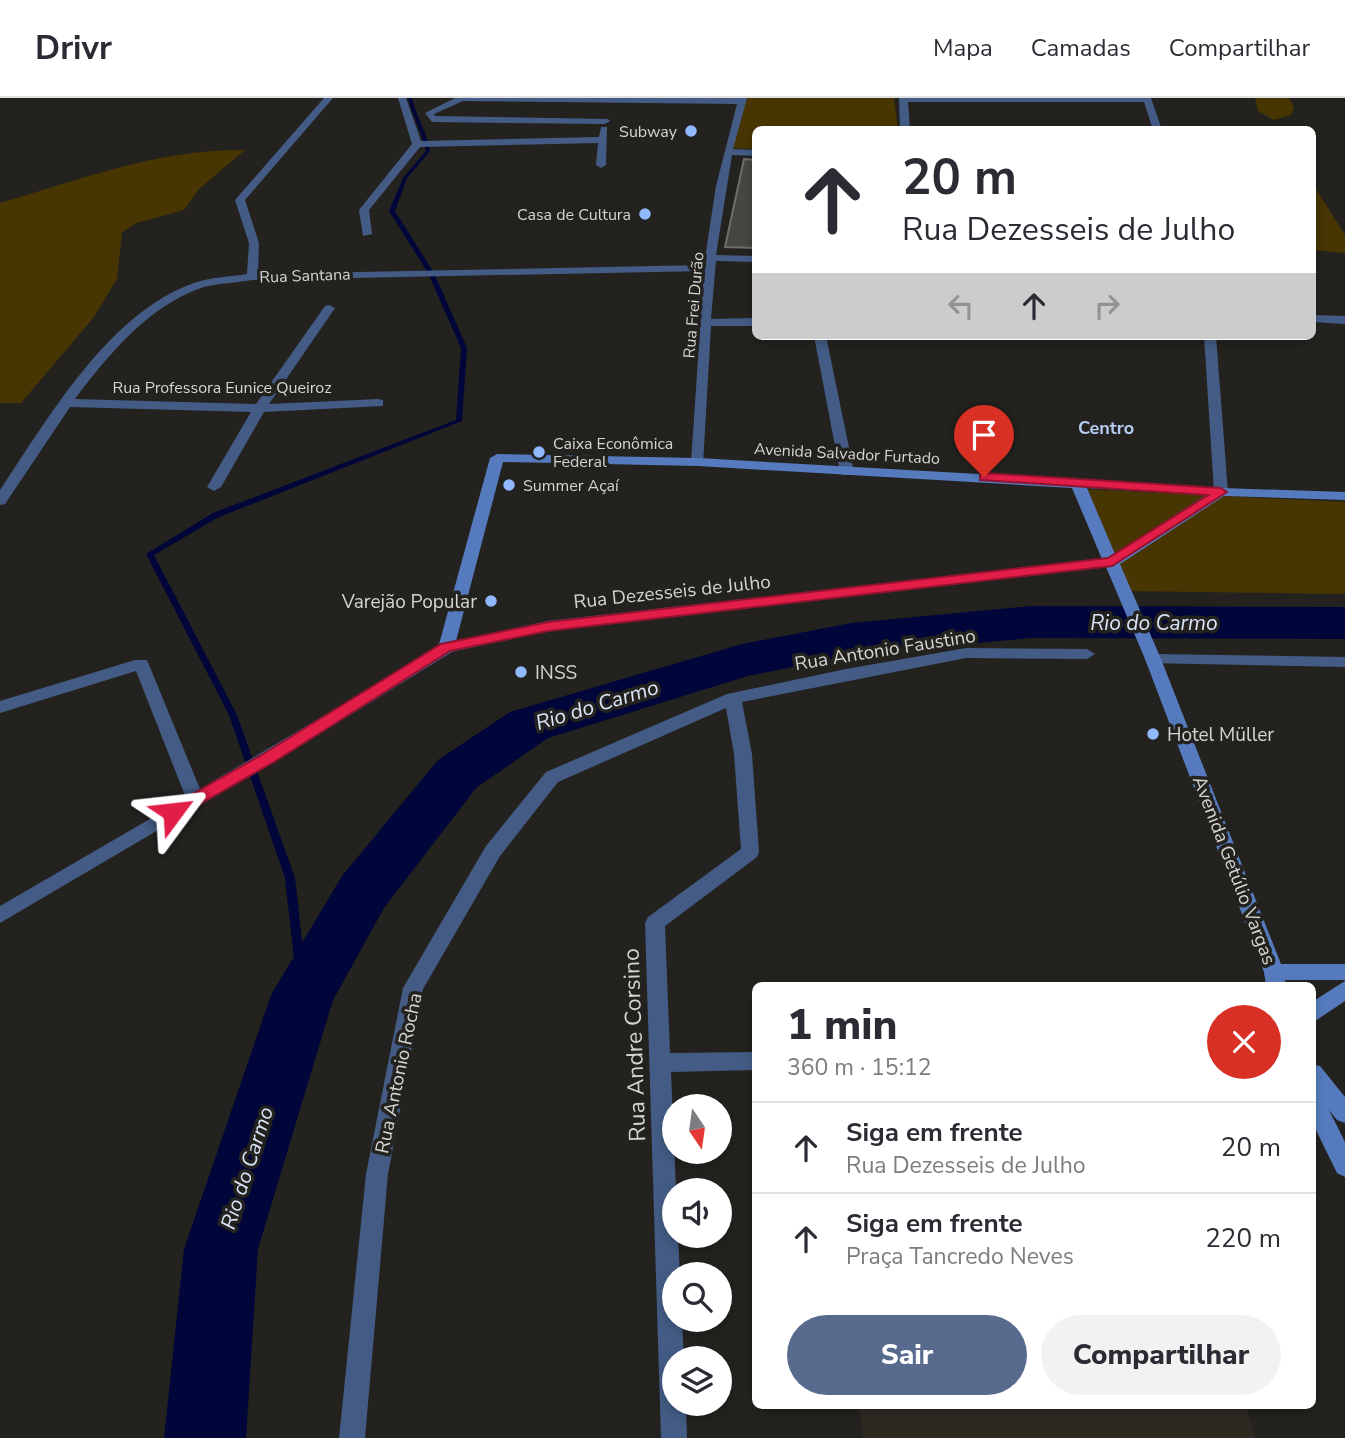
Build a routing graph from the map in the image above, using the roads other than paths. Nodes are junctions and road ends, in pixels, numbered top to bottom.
1 (329, 98) edge
2 (402, 98) edge
3 (903, 98) edge
4 (459, 99) edge
5 (742, 99) edge
6 (1147, 99) edge
7 (609, 101) junction
8 (605, 121) junction
9 (905, 126) edge
10 (1157, 126) edge
11 (603, 140) junction
12 (417, 144) junction
13 (729, 152) junction
14 (752, 153) edge
15 (601, 165) dead end
16 (367, 234) dead end
17 (752, 259) edge
18 (711, 263) junction
19 (252, 277) junction
20 (329, 308) dead end
21 (1316, 318) edge
22 (1345, 320) edge
23 (752, 322) edge
24 (706, 323) junction
25 (821, 340) edge
26 (1210, 340) edge
27 (66, 403) junction
28 (378, 403) dead end
29 (260, 408) junction
30 (698, 462) junction
31 (847, 472) junction
32 (1077, 482) junction
33 (214, 487) dead end
34 (1221, 492) junction
35 (1345, 496) edge
36 (0, 501) edge
37 (1112, 562) junction
38 (446, 648) junction
39 (1150, 652) junction
40 (1087, 654) dead end
41 (1345, 662) edge
42 (733, 698) junction
43 (0, 707) edge
44 (195, 799) junction
45 (0, 915) edge
46 (1345, 972) edge
47 (1275, 979) edge
48 (1345, 990) edge
49 (1316, 1011) edge
50 (752, 1060) edge
51 (662, 1063) junction
52 (1316, 1078) edge
53 (1316, 1106) edge
54 (1345, 1113) edge
55 (1345, 1166) edge
56 (352, 1438) edge
57 (674, 1438) edge

1 - 19 street
2 - 12 street
3 - 6 street
3 - 9 street
4 - 7 street
4 - 8 street
5 - 7 street
5 - 13 street, Rua Frei Durão
6 - 10 street
7 - 8 street
8 - 11 street
11 - 12 street
11 - 15 street
12 - 16 street
13 - 14 street
13 - 18 street, Rua Frei Durão
17 - 18 street, Rua Santana
18 - 19 street, Rua Santana
18 - 24 street, Rua Frei Durão
19 - 27 street, Rua Santana
20 - 29 street
21 - 22 street
23 - 24 street
24 - 30 street, Rua Frei Durão
25 - 31 street
26 - 34 street
27 - 29 street, Rua Professora Eunice Queiroz
27 - 36 street, Rua Santana
28 - 29 street, Rua Professora Eunice Queiroz
29 - 33 street
30 - 31 street, Avenida Salvador Furtado
30 - 38 street, Avenida Salvador Furtado
31 - 32 street, Avenida Salvador Furtado
32 - 34 street, Avenida Salvador Furtado
32 - 37 street, Avenida Getúlio Vargas
34 - 35 street, Avenida Salvador Furtado
34 - 37 street
37 - 38 street, Rua Dezesseis de Julho
37 - 39 street, Avenida Getúlio Vargas
38 - 44 street, Rua Dezesseis de Julho
39 - 41 street
39 - 47 street, Avenida Getúlio Vargas
40 - 42 street, Rua Antonio Faustino
42 - 51 street, Rua Andre Corsino
42 - 56 street, Rua Antonio Rocha
43 - 44 street
44 - 45 street, Rua Dezesseis de Julho
46 - 47 street
48 - 49 street
50 - 51 street
51 - 57 street, Rua Andre Corsino
52 - 54 street
53 - 55 street

